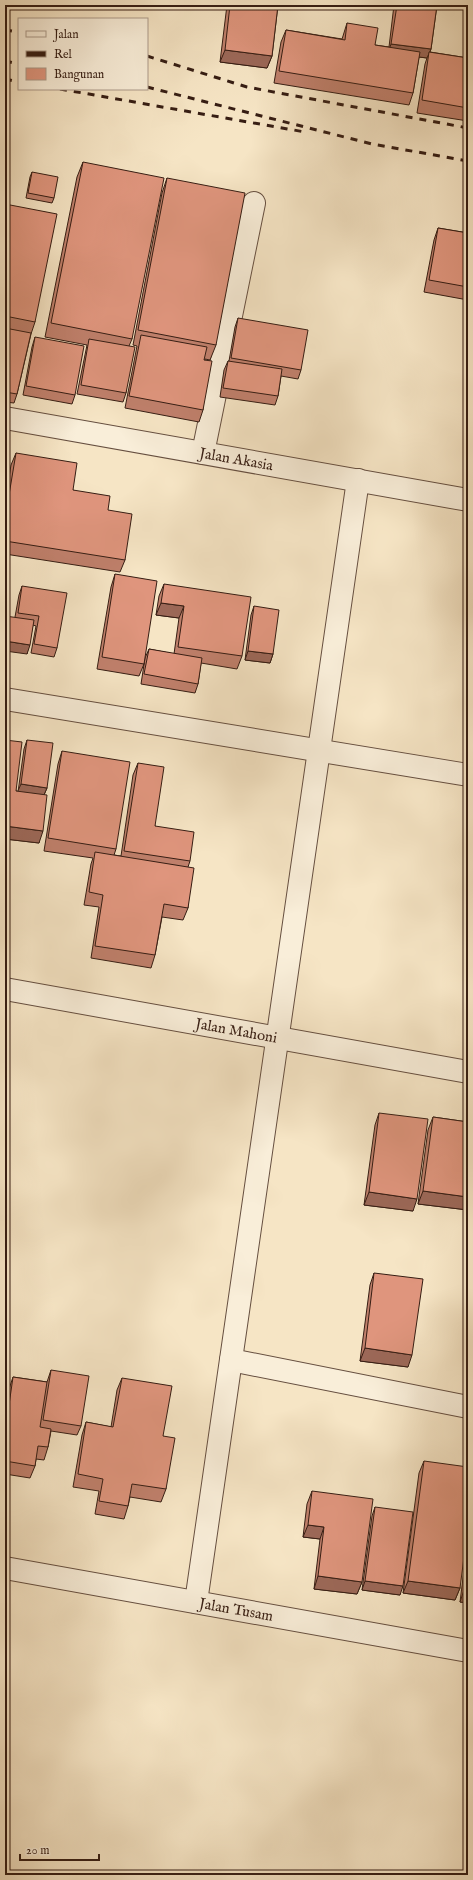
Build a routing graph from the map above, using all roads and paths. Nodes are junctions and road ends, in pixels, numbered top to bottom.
1 (254, 203) dead end
2 (5, 418) edge
3 (203, 453) junction
4 (358, 480) junction
5 (468, 500) edge
6 (5, 698) edge
7 (318, 750) junction
8 (468, 775) edge
9 (5, 989) edge
10 (277, 1038) junction
11 (468, 1072) edge
12 (231, 1360) junction
13 (468, 1407) edge
14 (5, 1568) edge
15 (196, 1602) junction
16 (468, 1651) edge

1 - 3 street
2 - 3 street, Jalan Akasia
3 - 4 street, Jalan Akasia
4 - 5 street, Jalan Akasia
4 - 7 street
6 - 7 street
7 - 8 street
7 - 10 street
9 - 10 street, Jalan Mahoni
10 - 11 street, Jalan Mahoni
10 - 12 street
12 - 13 street
12 - 15 street
14 - 15 street, Jalan Tusam
15 - 16 street, Jalan Tusam

